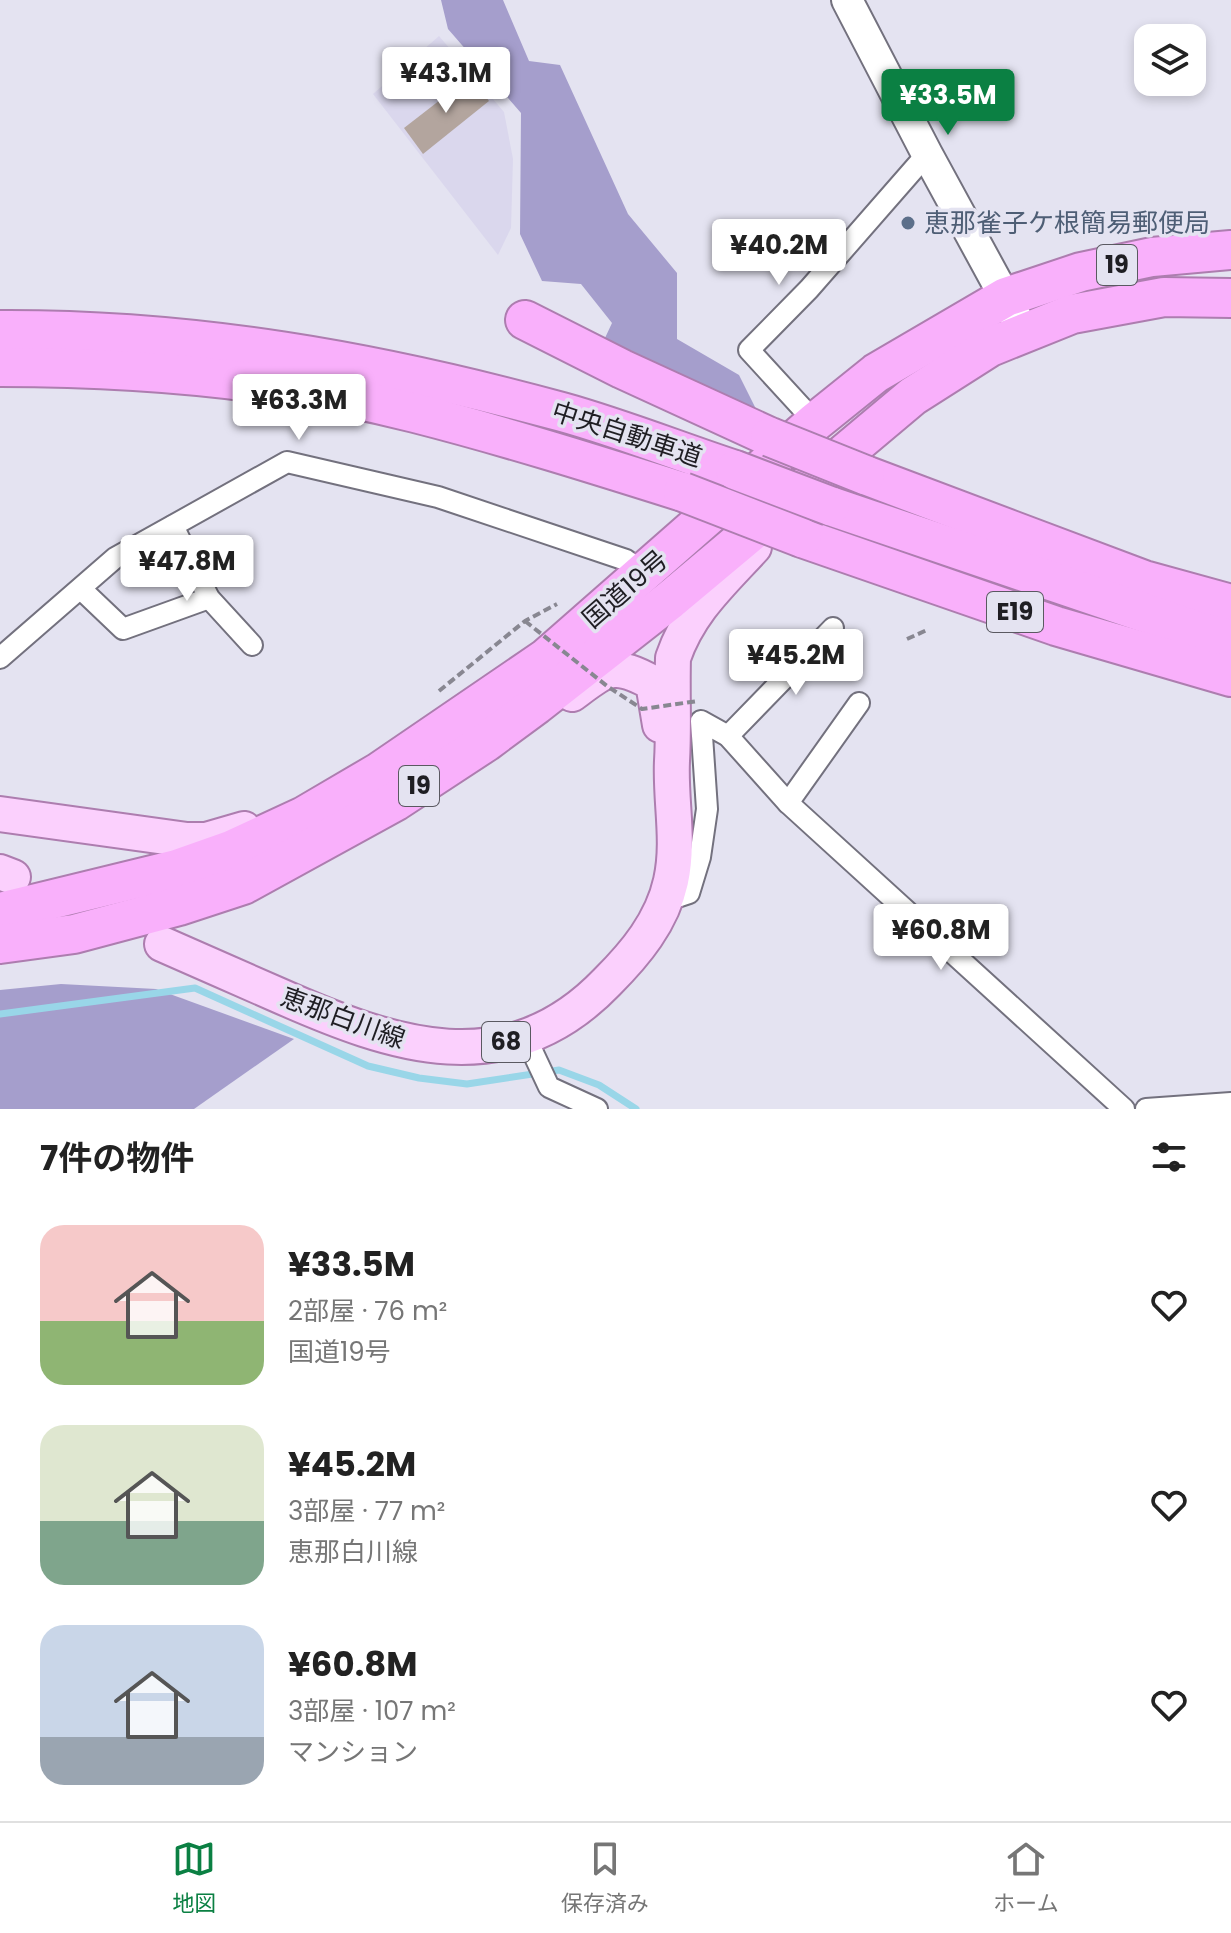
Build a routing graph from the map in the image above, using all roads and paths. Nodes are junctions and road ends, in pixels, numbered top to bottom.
1 (847, 0) edge
2 (927, 154) junction
3 (1231, 250) edge
4 (1006, 297) junction
5 (1231, 298) edge
6 (525, 320) dead end
7 (0, 330) edge
8 (1024, 332) junction
9 (0, 367) edge
10 (815, 422) junction
11 (777, 511) junction
12 (173, 526) junction
13 (644, 573) junction
14 (81, 589) junction
15 (209, 598) junction
16 (1231, 604) edge
17 (833, 628) dead end
18 (927, 630) dead end
19 (907, 639) dead end
20 (1231, 639) edge
21 (252, 645) dead end
22 (0, 658) edge
23 (1231, 677) edge
24 (698, 701) dead end
25 (859, 703) dead end
26 (536, 705) junction
27 (439, 712) junction
28 (728, 736) junction
29 (672, 759) junction
30 (788, 803) junction
31 (0, 814) edge
32 (665, 901) junction
33 (0, 912) edge
34 (0, 944) edge
35 (162, 944) dead end
36 (530, 1047) junction
37 (1231, 1103) edge
38 (597, 1109) edge
39 (1124, 1109) edge
40 (1146, 1109) edge

1 - 2 street
2 - 4 street
2 - 10 street
3 - 4 highway, 国道19号 / 19
4 - 8 street
4 - 10 highway, 国道19号 / 19
5 - 8 highway, 国道19号 / 19
6 - 16 highway, bridge
7 - 20 highway, 中央自動車道 / E19, bridge
8 - 11 highway, 国道19号 / 19
9 - 23 highway, 中央自動車道 / E19, bridge
10 - 13 highway, 国道19号 / 19
11 - 26 highway, 国道19号 / 19
11 - 29 main road, 68
12 - 13 street
12 - 14 street
12 - 15 street
13 - 27 highway, 国道19号 / 19
14 - 15 street
14 - 22 street
15 - 21 street
17 - 28 street
18 - 19 path
24 - 27 path, bridge
25 - 30 street
26 - 29 main road, 68
26 - 34 highway, 国道19号 / 19
27 - 31 main road
27 - 33 highway, 国道19号 / 19
28 - 30 street
28 - 32 street
29 - 32 main road, 恵那白川線 / 68
30 - 39 street
32 - 36 main road, 恵那白川線 / 68
35 - 36 main road, 恵那白川線 / 68
36 - 38 street
37 - 40 street

